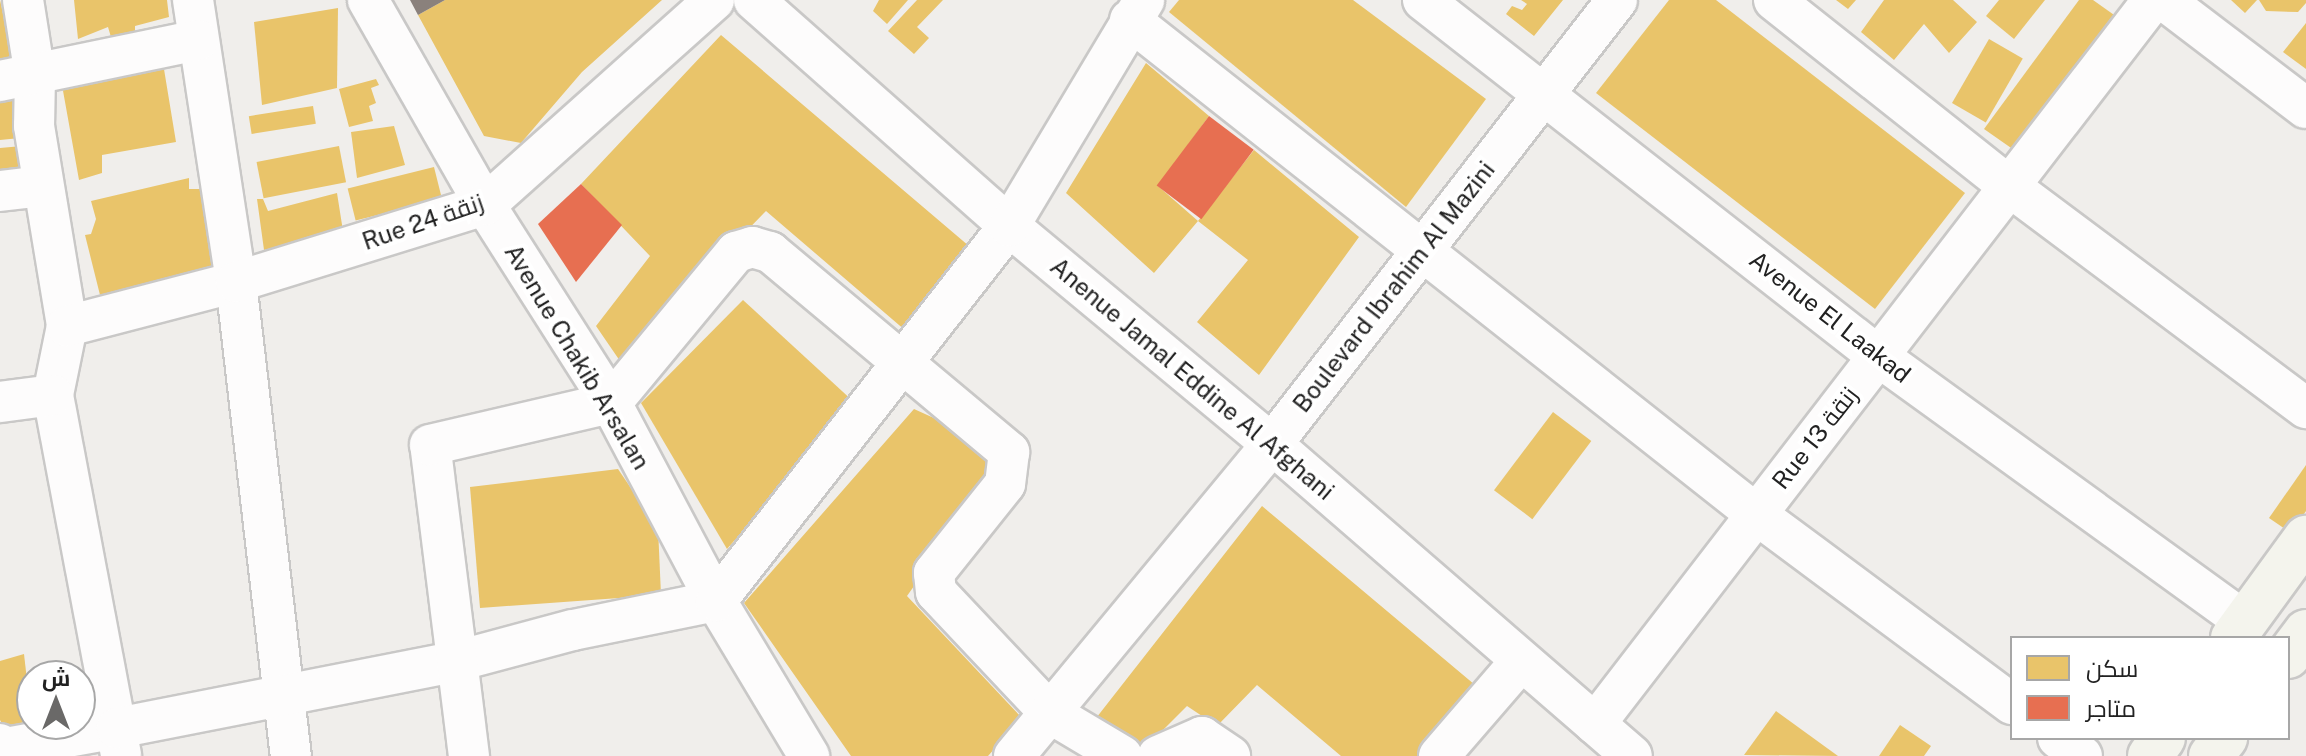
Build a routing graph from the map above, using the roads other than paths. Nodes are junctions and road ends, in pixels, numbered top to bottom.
1 (23, 0) edge
2 (193, 0) edge
3 (368, 0) edge
4 (714, 0) edge
5 (754, 0) edge
6 (1423, 0) edge
7 (1617, 0) edge
8 (1774, 0) edge
9 (2153, 0) edge
10 (2164, 0) edge
11 (1137, 10) edge
12 (198, 40) junction
13 (17, 78) edge
14 (1543, 94) junction
15 (2306, 108) edge
16 (42, 186) junction
17 (2009, 186) junction
18 (0, 191) edge
19 (485, 205) junction
20 (1009, 226) junction
21 (1421, 249) junction
22 (236, 282) junction
23 (67, 326) junction
24 (1878, 356) junction
25 (902, 368) junction
26 (53, 395) junction
27 (0, 402) edge
28 (611, 403) junction
29 (2306, 408) edge
30 (1272, 444) junction
31 (1756, 514) junction
32 (2306, 538) edge
33 (716, 601) junction
34 (2239, 630) edge
35 (2306, 632) edge
36 (2290, 653) edge
37 (457, 661) junction
38 (1520, 662) junction
39 (285, 692) junction
40 (2010, 703) edge
41 (1050, 713) junction
42 (1595, 724) junction
43 (2061, 740) edge
44 (2223, 740) edge
45 (119, 742) edge
46 (0, 744) edge
47 (291, 756) edge
48 (469, 756) edge
49 (809, 756) edge
50 (1014, 756) edge
51 (1122, 756) edge
52 (1158, 756) edge
53 (1230, 756) edge
54 (1439, 756) edge
55 (1632, 756) edge
56 (2082, 756) edge
57 (2211, 756) edge

1 - 13 street
2 - 12 street
3 - 19 street, Avenue Chakib Arsalan
4 - 19 street, Rue 24 زنقة
5 - 20 street, Anenue Jamal Eddine Al Afghani
6 - 14 street, Avenue El Laakad
7 - 14 street, Boulevard Ibrahim Al Mazini
8 - 17 street
9 - 17 street, Rue 13 زنقة
10 - 15 street
11 - 20 street
11 - 21 street
12 - 13 street
12 - 22 street
13 - 16 street
14 - 21 street, Boulevard Ibrahim Al Mazini
14 - 24 street, Avenue El Laakad
16 - 18 street
16 - 23 street
17 - 24 street, Rue 13 زنقة
17 - 29 street
19 - 22 street, Rue 24 زنقة
19 - 28 street, Avenue Chakib Arsalan
20 - 25 street
20 - 30 street, Anenue Jamal Eddine Al Afghani
21 - 30 street, Boulevard Ibrahim Al Mazini
21 - 31 street
22 - 23 street, Rue 24 زنقة
22 - 39 street
23 - 26 street
24 - 31 street, Rue 13 زنقة
24 - 34 street, Avenue El Laakad
25 - 28 street
25 - 33 street
25 - 41 street
26 - 27 street
26 - 45 street
28 - 33 street, Avenue Chakib Arsalan
28 - 37 street
30 - 38 street, Anenue Jamal Eddine Al Afghani
30 - 41 street, Boulevard Ibrahim Al Mazini
31 - 40 street
31 - 42 street, Rue 13 زنقة
32 - 34 main road
33 - 37 street
33 - 49 street, Avenue Chakib Arsalan
35 - 36 main road
37 - 39 street
37 - 48 street
38 - 42 street, Anenue Jamal Eddine Al Afghani
38 - 54 street
39 - 45 street
39 - 47 street
41 - 50 street, Boulevard Ibrahim Al Mazini
41 - 51 street
42 - 55 street, Anenue Jamal Eddine Al Afghani
43 - 56 street
44 - 57 main road
45 - 46 street
52 - 53 street

